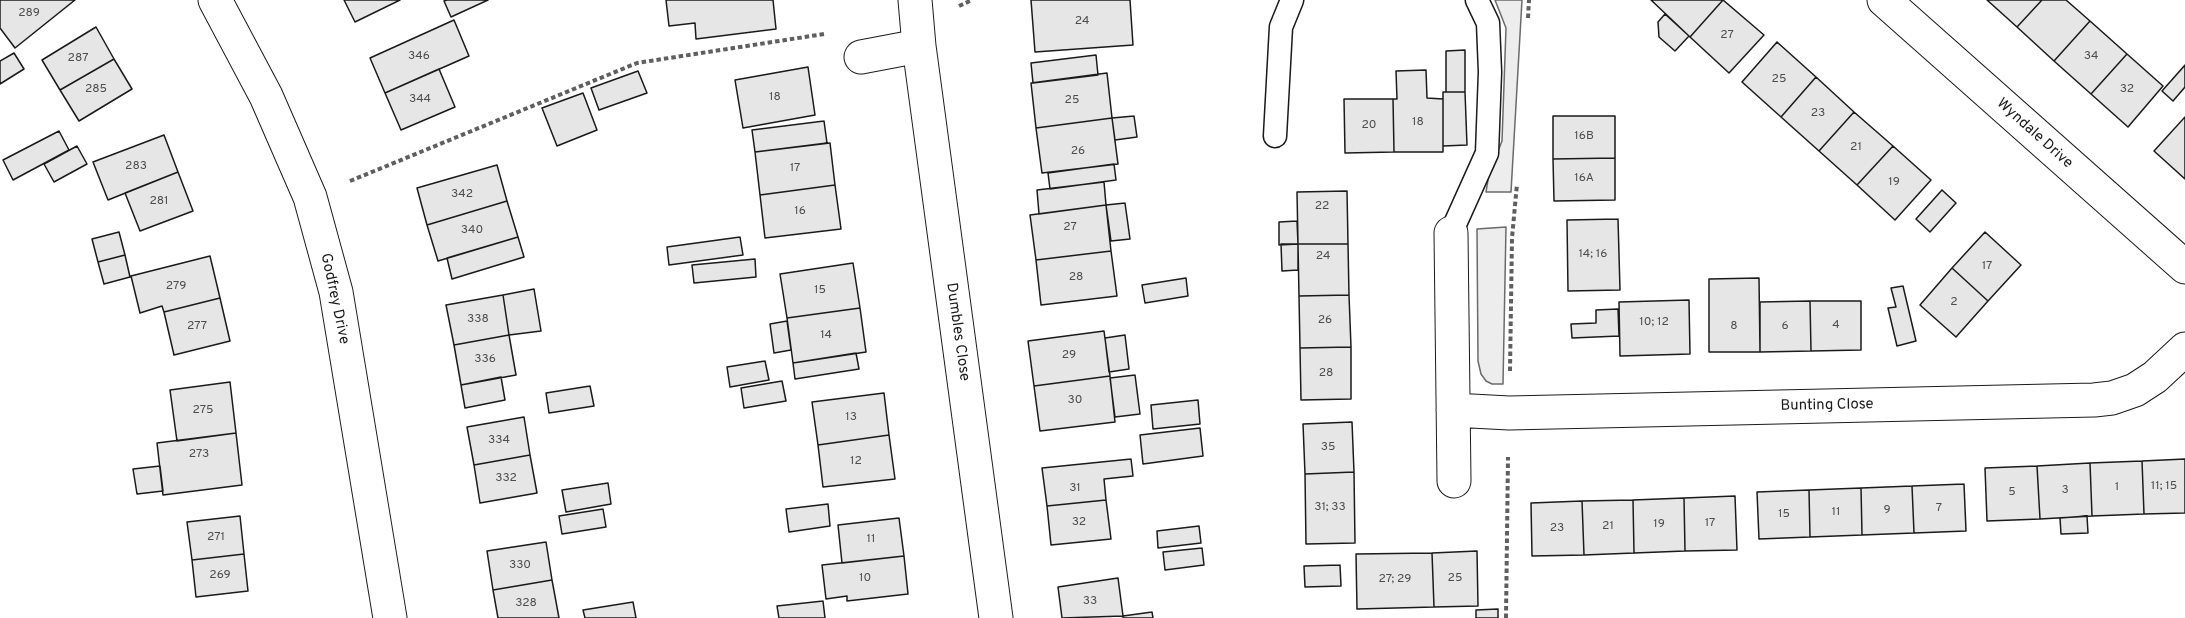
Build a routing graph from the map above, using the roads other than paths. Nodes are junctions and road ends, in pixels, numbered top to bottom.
1 (215, 0) edge
2 (915, 0) edge
3 (1292, 0) edge
4 (1477, 0) edge
5 (1884, 0) edge
6 (919, 46) junction
7 (861, 57) road end
8 (1275, 136) dead end
9 (1451, 233) joint
10 (2185, 267) edge
11 (2185, 349) edge
12 (1453, 410) junction
13 (1454, 481) dead end
14 (390, 618) edge
15 (996, 618) edge

1 - 14 street, Godfrey Drive
2 - 6 street, Dumbles Close
3 - 8 lane
4 - 9 lane
5 - 10 street, Wyndale Drive
6 - 7 street
6 - 15 street, Dumbles Close
9 - 12 street
11 - 12 street, Bunting Close
12 - 13 street

